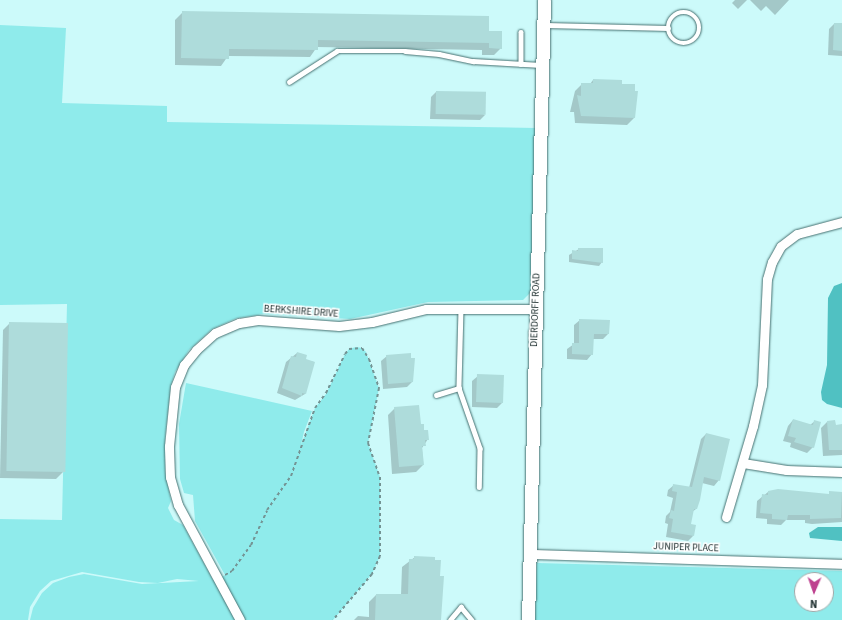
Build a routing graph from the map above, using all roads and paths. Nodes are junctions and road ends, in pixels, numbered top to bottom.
1 (544, 0) edge
2 (544, 25) junction
3 (668, 28) junction
4 (521, 32) dead end
5 (521, 64) junction
6 (543, 66) junction
7 (289, 82) dead end
8 (842, 222) edge
9 (461, 308) junction
10 (536, 309) junction
11 (459, 388) junction
12 (436, 395) dead end
13 (743, 463) junction
14 (842, 472) edge
15 (479, 488) dead end
16 (726, 517) dead end
17 (530, 554) junction
18 (842, 564) edge
19 (218, 580) junction
20 (240, 620) edge
21 (333, 620) edge
22 (450, 620) edge
23 (472, 620) edge
24 (528, 620) edge

1 - 2 street, DIERDORFF ROAD
2 - 3 lane
2 - 6 street, DIERDORFF ROAD
3 - 3 lane
4 - 5 lane
5 - 6 lane
5 - 7 lane
6 - 10 street, DIERDORFF ROAD
8 - 13 street
9 - 10 street, BERKSHIRE DRIVE
9 - 11 lane
9 - 19 street, BERKSHIRE DRIVE
10 - 17 street, DIERDORFF ROAD
11 - 12 lane
11 - 15 lane
13 - 14 street
13 - 16 street
17 - 18 street, JUNIPER PLACE
17 - 24 street, DIERDORFF ROAD
19 - 20 street, BERKSHIRE DRIVE
19 - 21 path
22 - 23 lane

